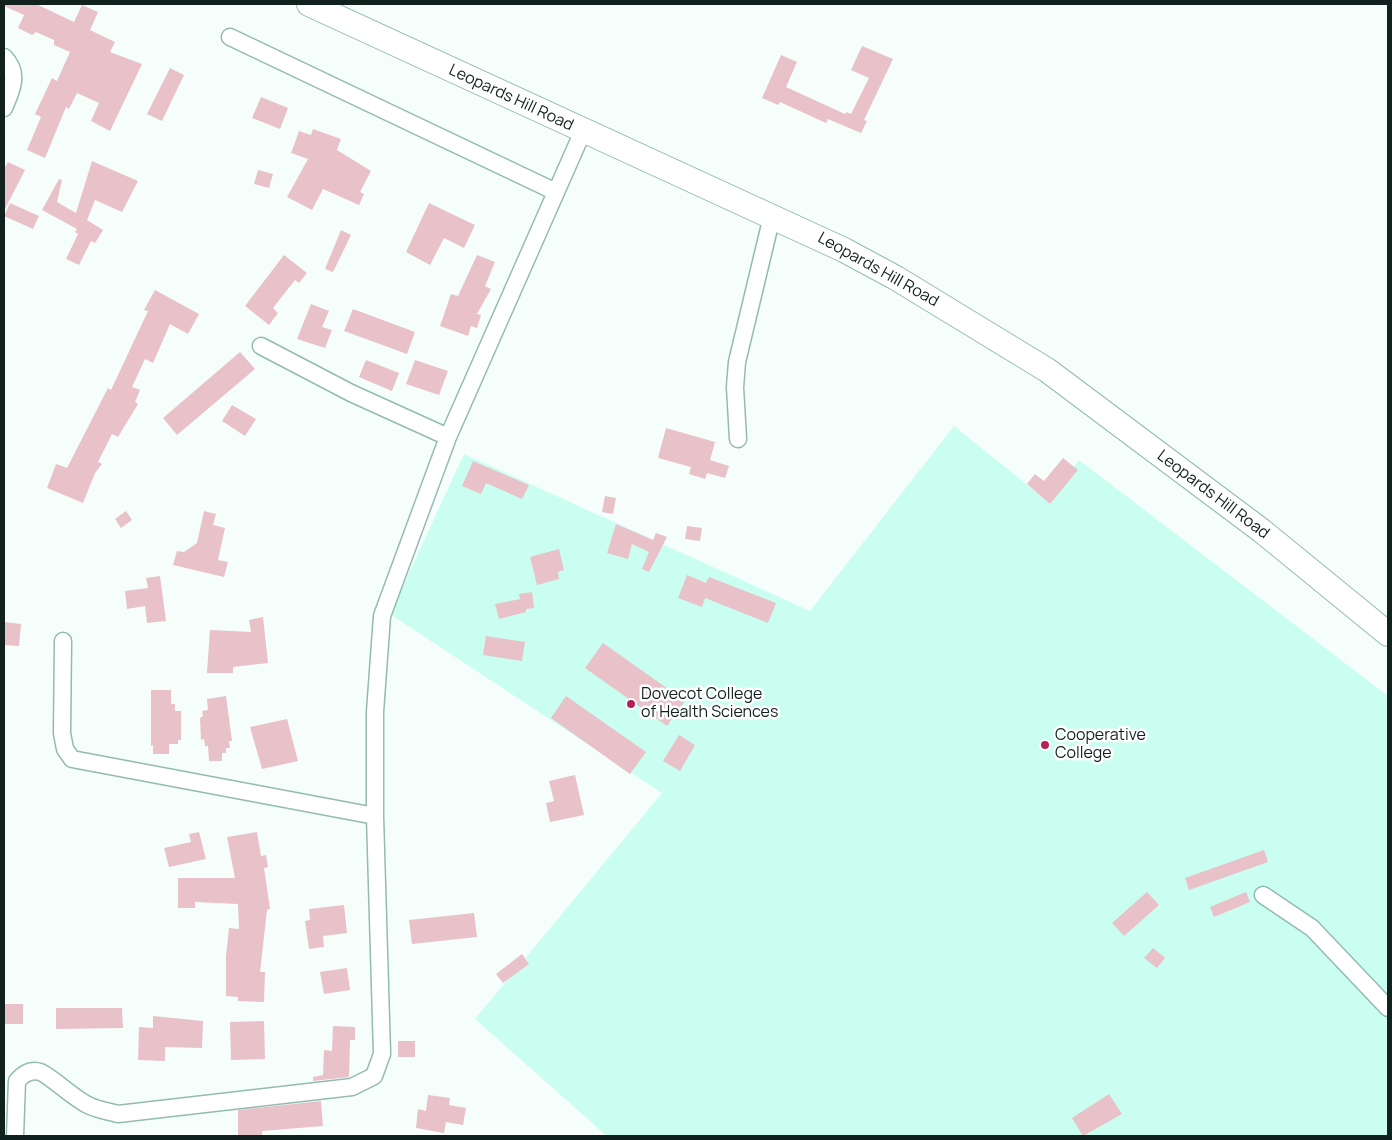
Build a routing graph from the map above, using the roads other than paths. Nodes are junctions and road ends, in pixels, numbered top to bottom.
1 (309, 4) edge
2 (230, 37) dead end
3 (4, 57) edge
4 (4, 108) edge
5 (582, 131) junction
6 (556, 192) junction
7 (772, 216) junction
8 (261, 346) dead end
9 (448, 437) junction
10 (738, 439) dead end
11 (1388, 634) edge
12 (63, 640) dead end
13 (375, 816) junction
14 (1263, 894) dead end
15 (1388, 1008) edge
16 (15, 1136) edge

1 - 5 main road, Leopards Hill Road
2 - 6 street
3 - 4 street
5 - 6 street
5 - 7 main road, Leopards Hill Road
6 - 9 street
7 - 10 street
7 - 11 main road, Leopards Hill Road
8 - 9 street
9 - 13 street
12 - 13 street
13 - 16 street
14 - 15 street

